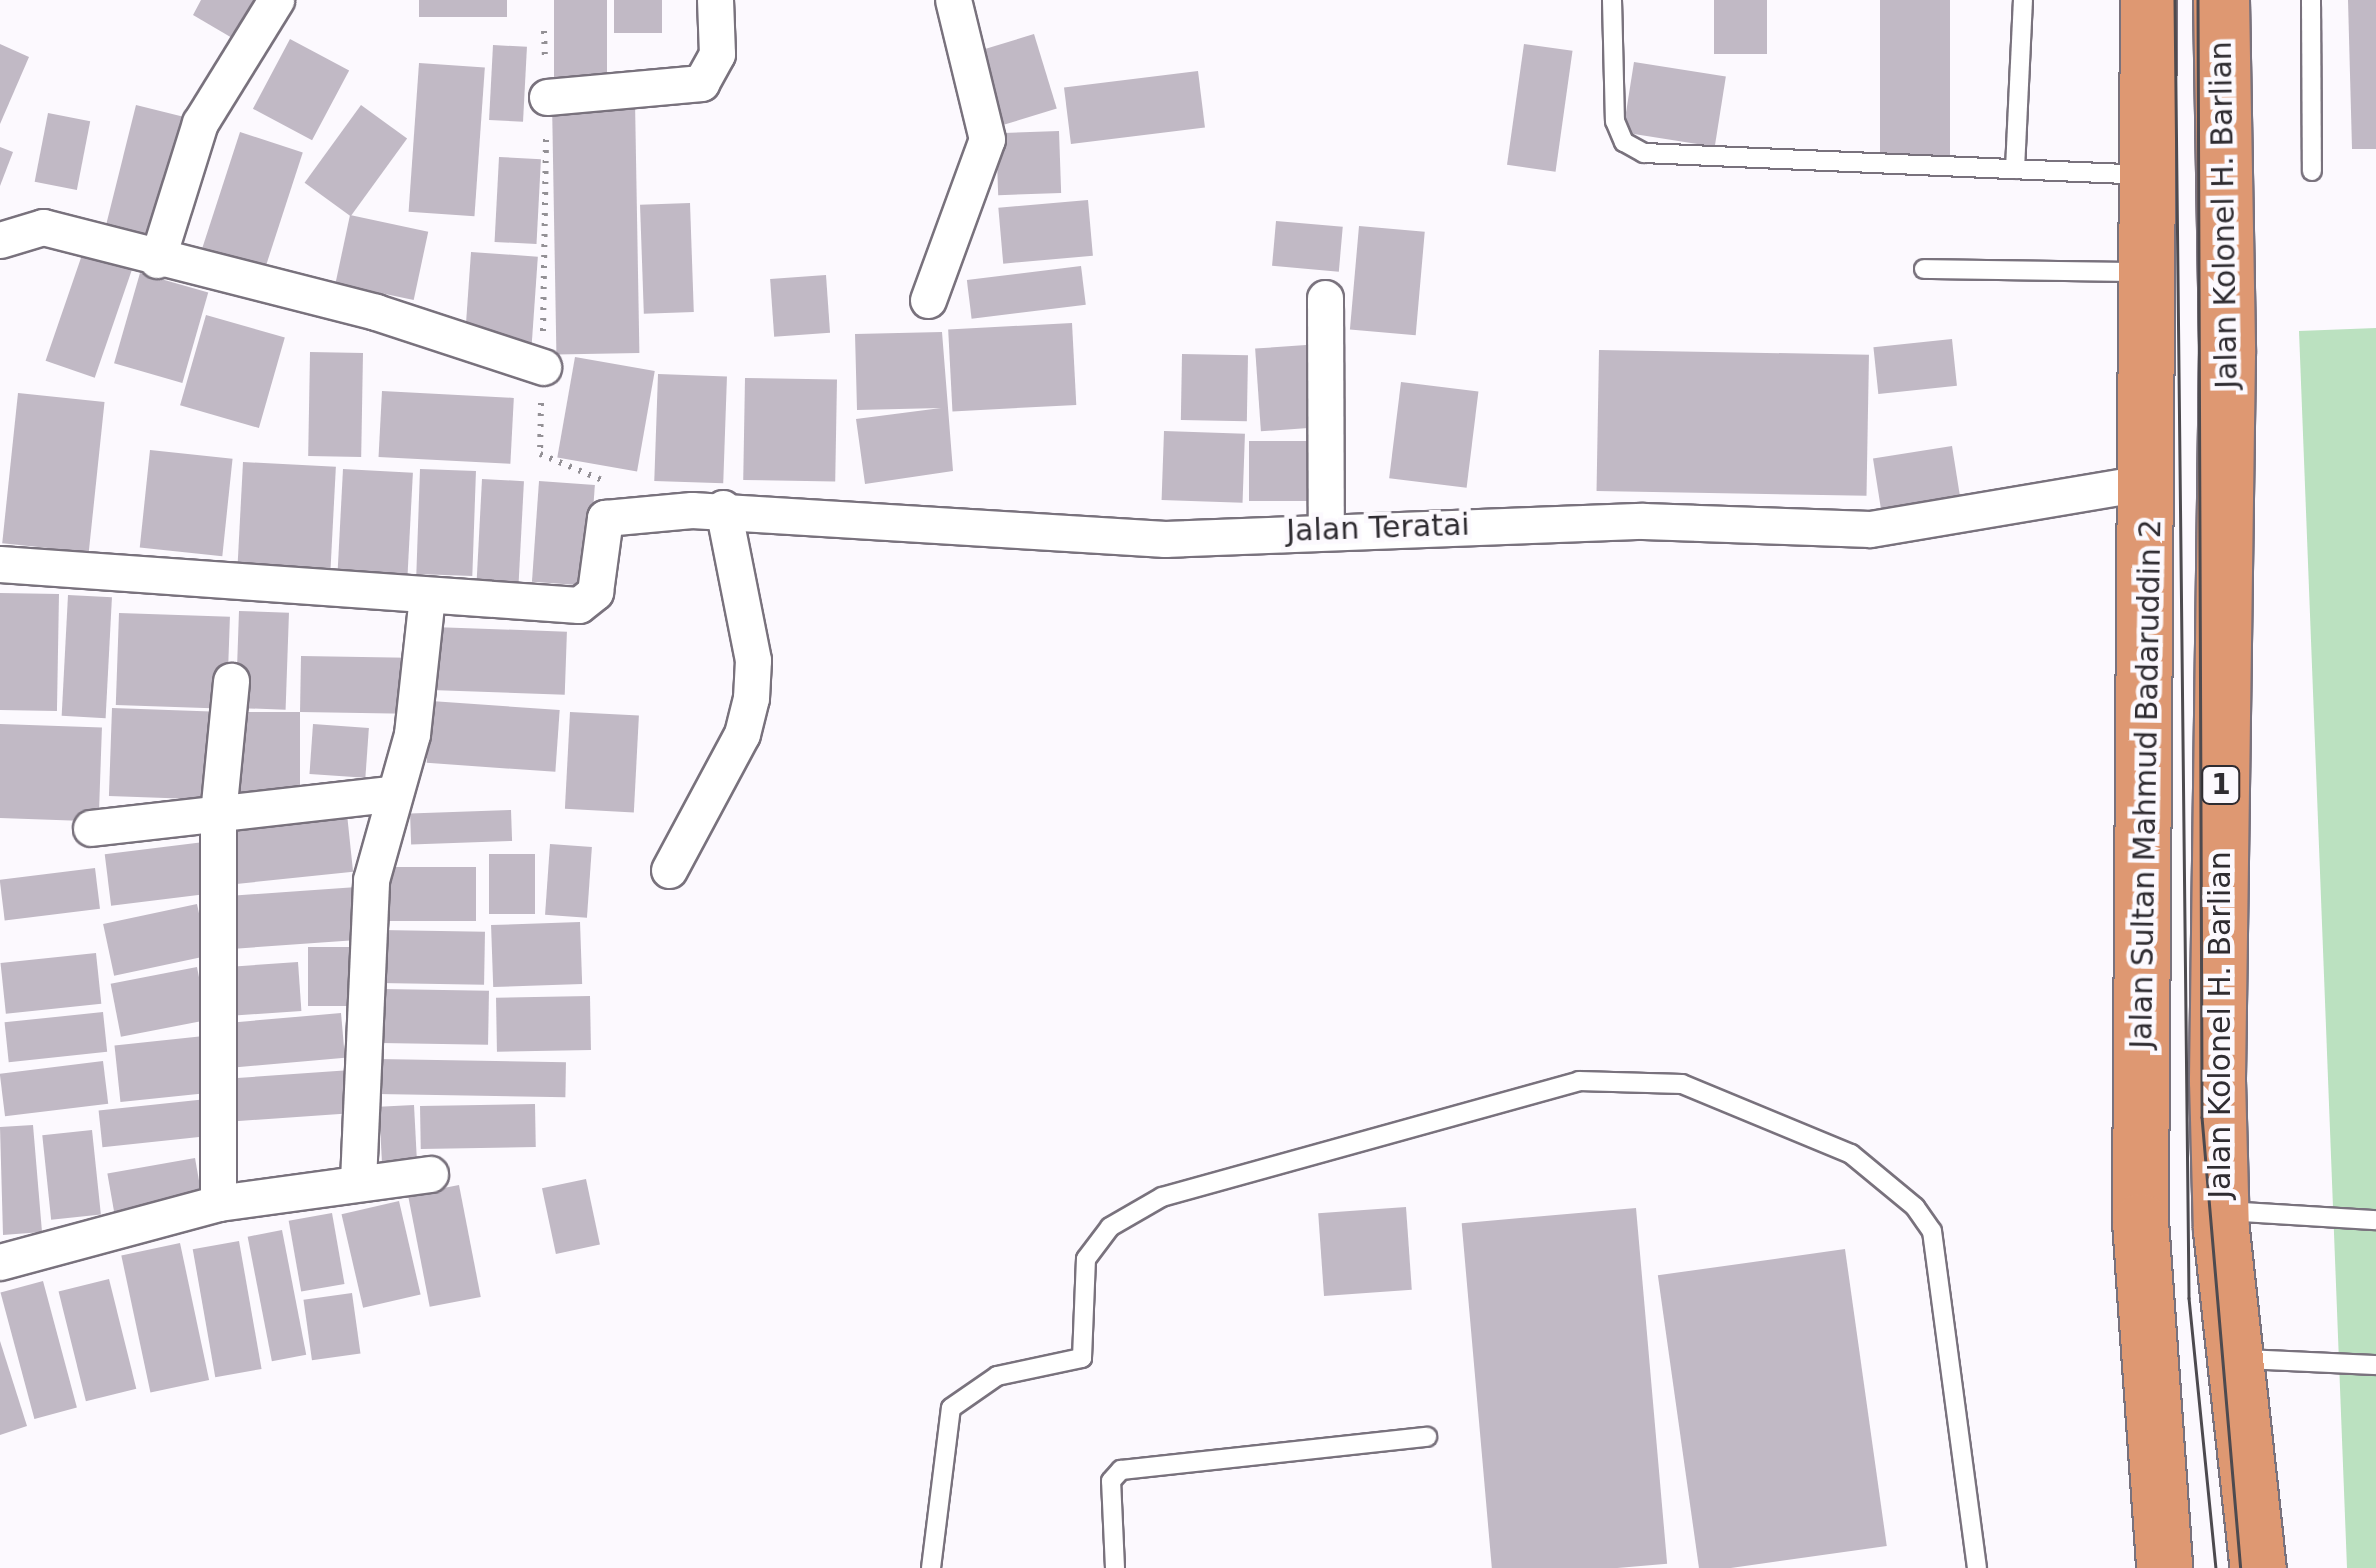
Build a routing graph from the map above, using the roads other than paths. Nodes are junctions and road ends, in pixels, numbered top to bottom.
1 (276, 0) edge
2 (714, 0) edge
3 (952, 0) edge
4 (1612, 0) edge
5 (2023, 0) edge
6 (2148, 0) edge
7 (2221, 0) edge
8 (2311, 0) edge
9 (547, 97) road end
10 (2015, 168) junction
11 (2312, 171) dead end
12 (2149, 176) junction
13 (0, 240) edge
14 (157, 260) junction
15 (1924, 269) dead end
16 (2149, 273) junction
17 (1325, 298) dead end
18 (928, 300) dead end
19 (543, 367) road end
20 (2149, 482) junction
21 (723, 508) junction
22 (1326, 528) junction
23 (0, 564) edge
24 (428, 596) junction
25 (231, 682) dead end
26 (390, 794) junction
27 (218, 814) junction
28 (91, 828) dead end
29 (669, 870) dead end
30 (430, 1174) dead end
31 (358, 1181) junction
32 (218, 1203) junction
33 (2220, 1211) junction
34 (2376, 1220) edge
35 (0, 1262) edge
36 (2233, 1359) junction
37 (2376, 1365) edge
38 (1427, 1437) dead end
39 (931, 1568) edge
40 (1115, 1568) edge
41 (1977, 1568) edge
42 (2164, 1568) edge
43 (2258, 1568) edge

1 - 14 street
2 - 9 street
3 - 18 street
4 - 10 lane
5 - 10 lane
6 - 12 highway, Jalan Sultan Mahmud Badaruddin 2
7 - 33 highway, Jalan Kolonel H. Barlian / 1
8 - 11 lane
10 - 12 lane
12 - 16 highway, Jalan Sultan Mahmud Badaruddin 2
13 - 14 street
14 - 19 street
15 - 16 lane
16 - 20 highway, Jalan Sultan Mahmud Badaruddin 2
17 - 22 street
20 - 22 street, Jalan Teratai
20 - 42 highway, Jalan Sultan Mahmud Badaruddin 2
21 - 22 street, Jalan Teratai
21 - 24 street, Jalan Teratai
21 - 29 street
23 - 24 street
24 - 26 street
25 - 27 street
26 - 27 street
26 - 31 street
27 - 28 street
27 - 32 street
30 - 31 street
31 - 32 street
32 - 35 street
33 - 34 lane
33 - 36 highway, Jalan Kolonel H. Barlian / 1
36 - 37 lane
36 - 43 highway, Jalan Kolonel H. Barlian / 1
38 - 40 lane
39 - 41 lane

